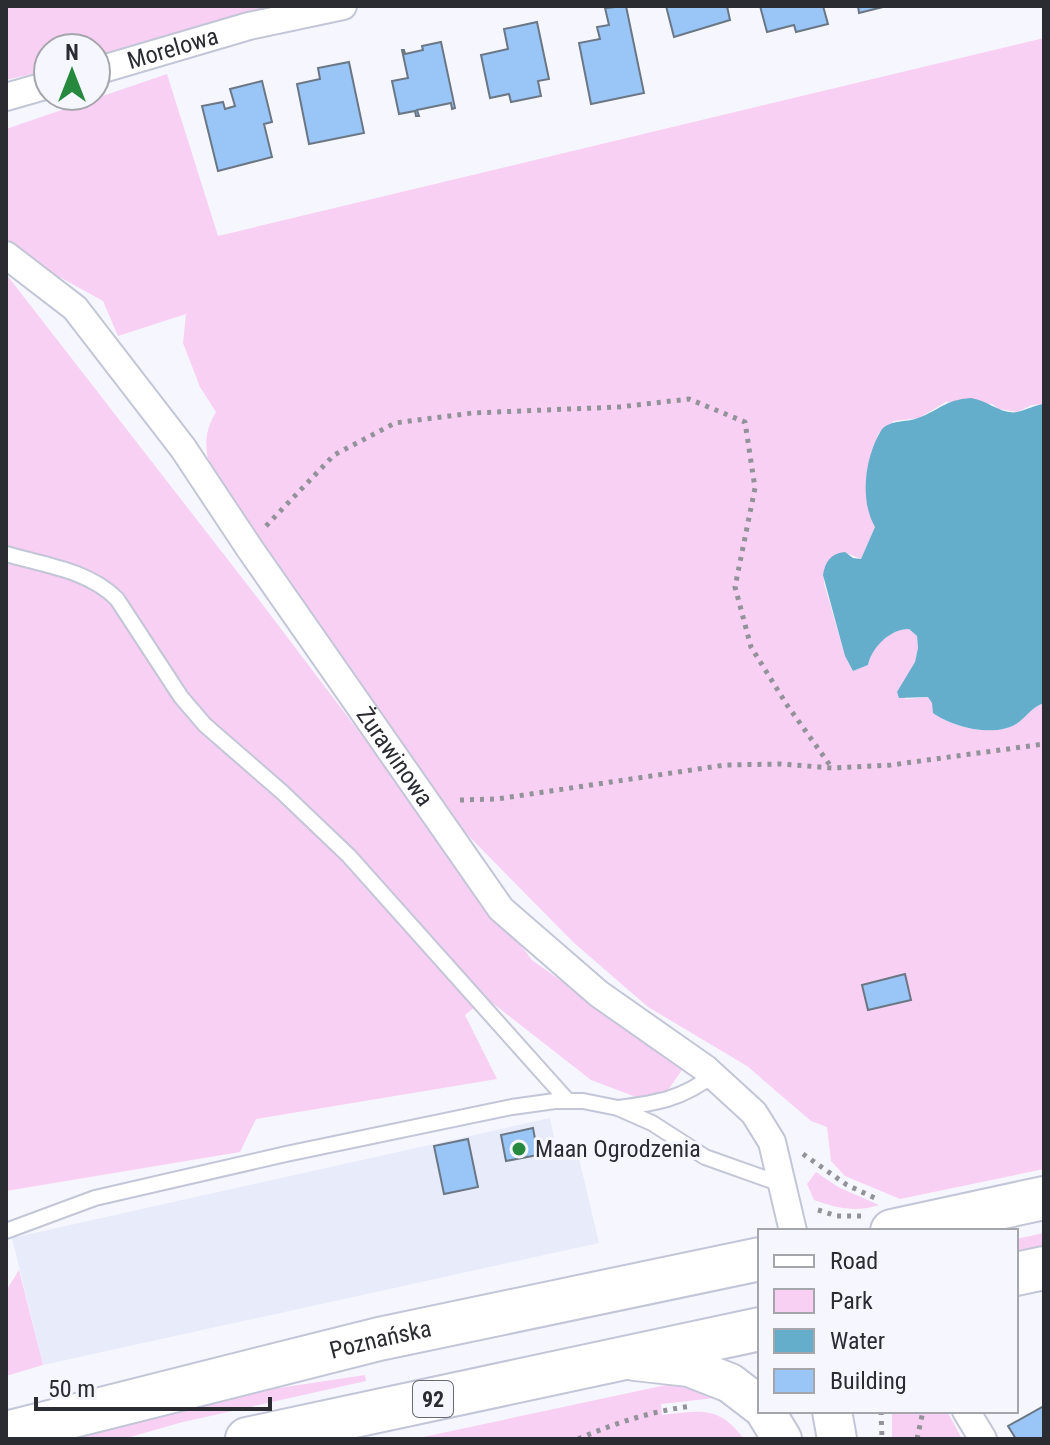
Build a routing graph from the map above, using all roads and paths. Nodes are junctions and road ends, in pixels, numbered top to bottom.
1 (343, 6) edge
2 (112, 66) edge
3 (32, 90) edge
4 (6, 97) edge
5 (6, 255) edge
6 (250, 549) junction
7 (6, 554) edge
8 (1044, 744) edge
9 (832, 768) junction
10 (427, 802) junction
11 (713, 1075) junction
12 (567, 1100) junction
13 (618, 1108) junction
14 (764, 1126) junction
15 (781, 1184) junction
16 (1044, 1198) edge
17 (817, 1209) dead end
18 (882, 1216) edge
19 (792, 1229) edge
20 (6, 1231) edge
21 (758, 1259) edge
22 (1044, 1268) edge
23 (1018, 1274) edge
24 (758, 1329) edge
25 (620, 1359) junction
26 (758, 1404) edge
27 (663, 1410) dead end
28 (766, 1413) edge
29 (790, 1413) edge
30 (881, 1413) edge
31 (923, 1413) edge
32 (967, 1413) edge
33 (6, 1433) edge
34 (247, 1439) edge
35 (578, 1439) edge
36 (782, 1439) edge
37 (795, 1439) edge
38 (882, 1439) edge
39 (917, 1439) edge
40 (983, 1439) edge

1 - 2 street, Morelowa
3 - 4 street
5 - 6 street, Żurawinowa
6 - 9 path
6 - 10 street, Żurawinowa
7 - 12 lane
8 - 9 path
9 - 10 path
10 - 11 street, Żurawinowa
11 - 13 lane
11 - 14 street, Żurawinowa
12 - 13 lane
12 - 20 lane
13 - 15 lane
14 - 15 street, Żurawinowa
14 - 18 path
15 - 19 street, Żurawinowa
16 - 18 main road
17 - 18 path
21 - 33 main road, Poznańska
22 - 23 main road
24 - 25 main road, 92
25 - 26 street
25 - 34 main road, 92
27 - 35 path
28 - 36 street
29 - 37 street
30 - 38 path
31 - 39 path
32 - 40 street

